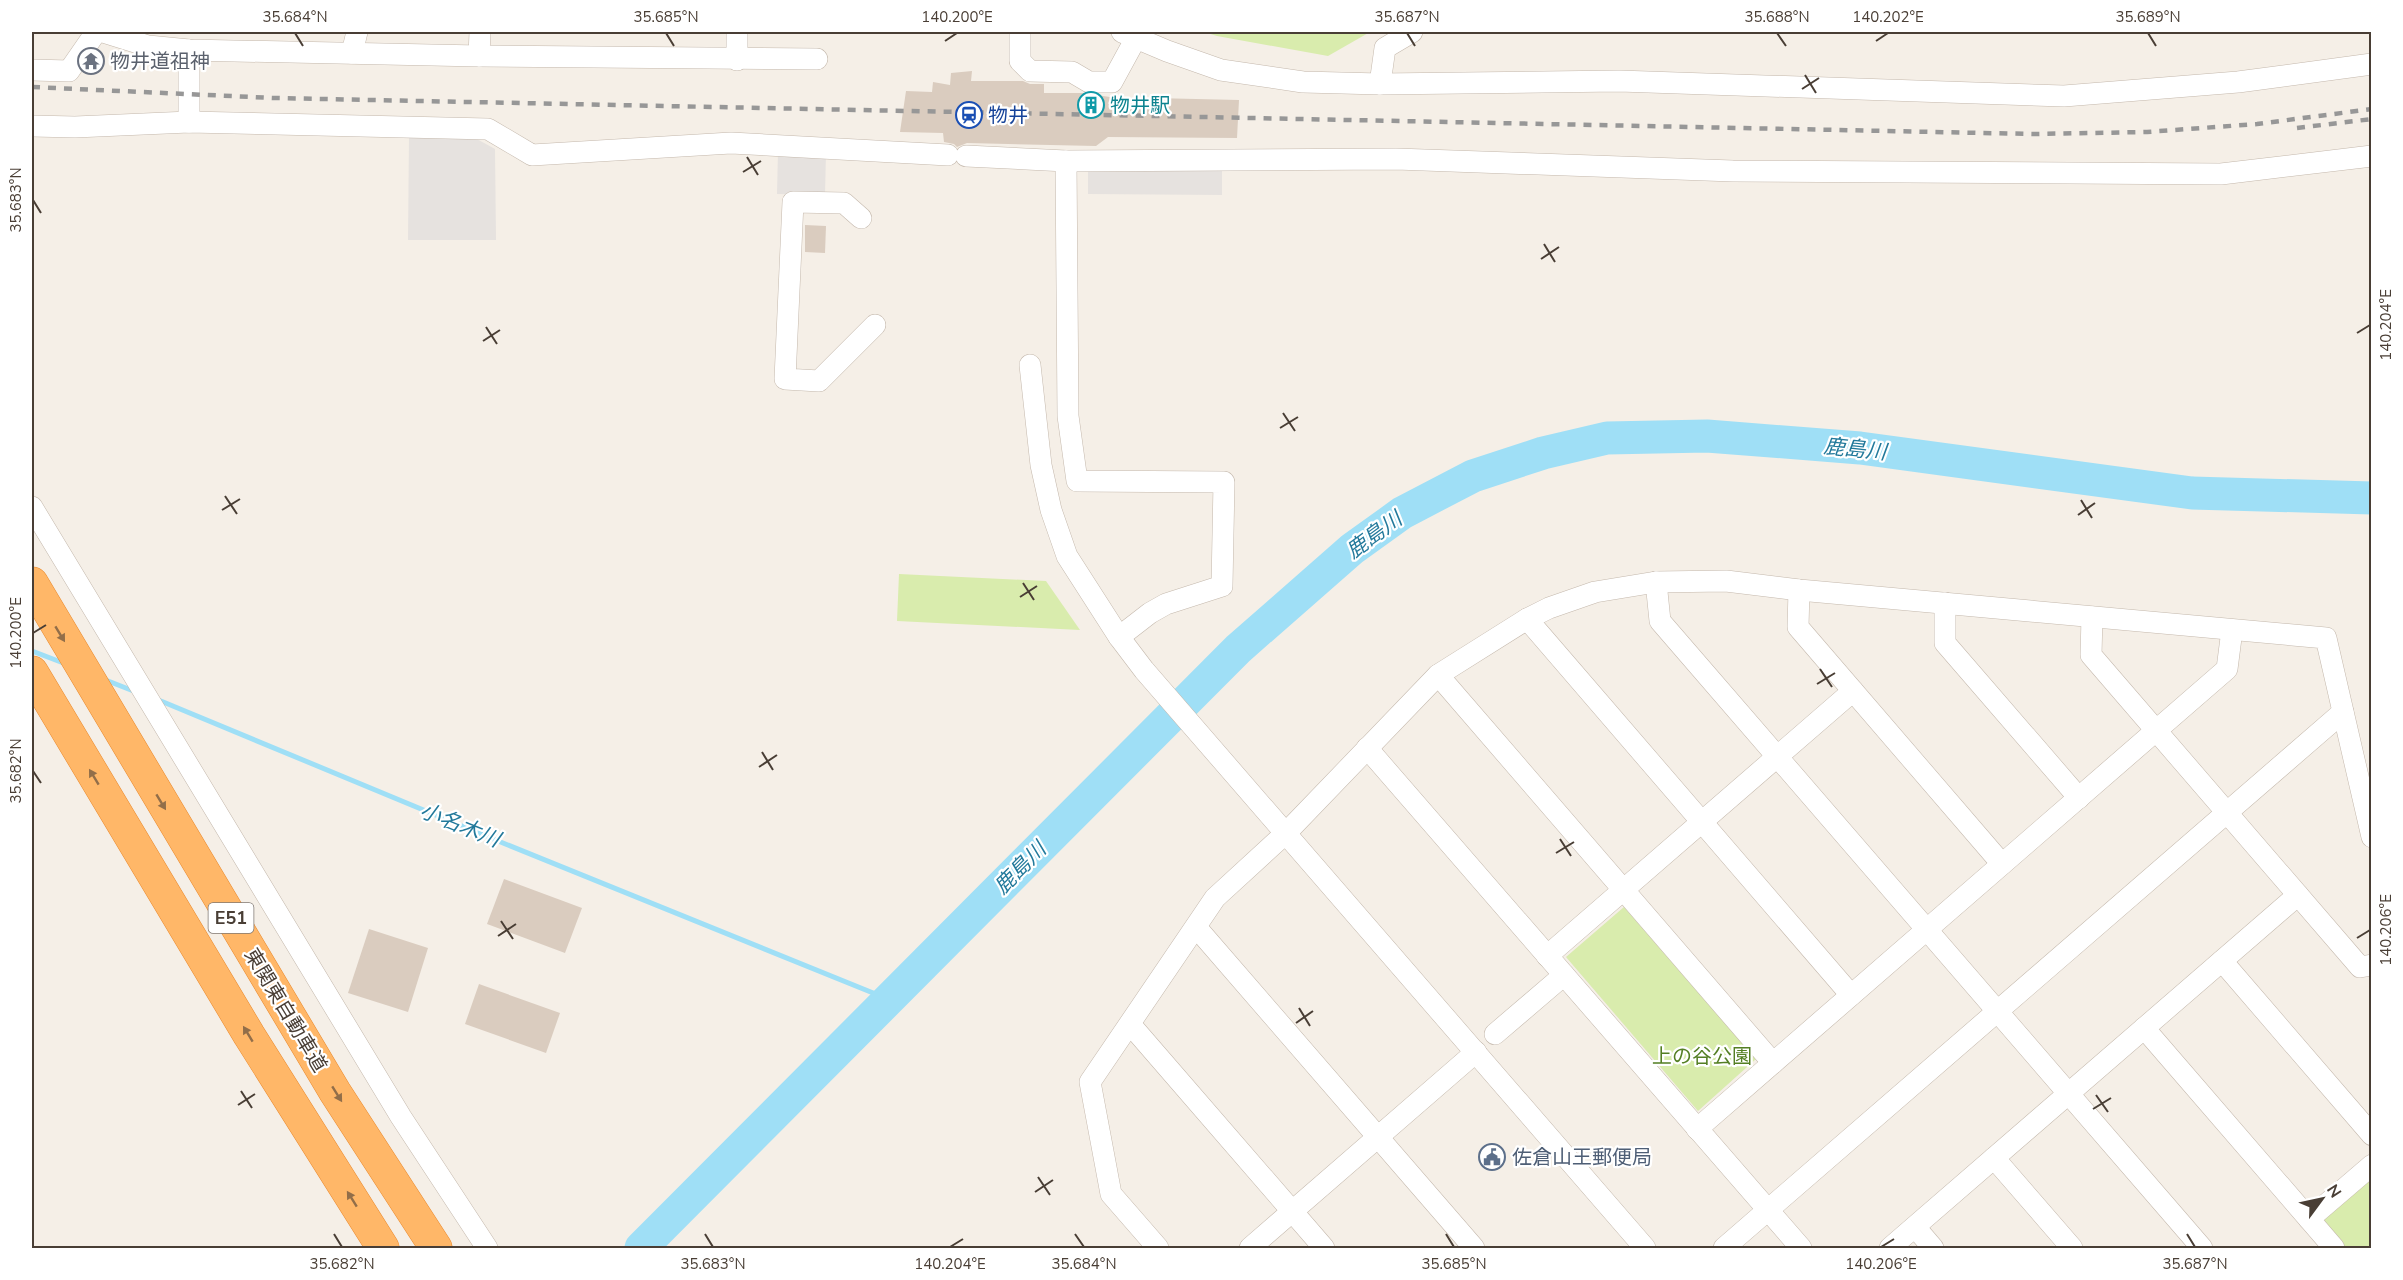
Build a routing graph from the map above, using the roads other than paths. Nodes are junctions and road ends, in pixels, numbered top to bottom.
1 (96, 32) edge
2 (103, 32) edge
3 (357, 32) edge
4 (480, 32) edge
5 (737, 32) edge
6 (1020, 32) edge
7 (1412, 32) edge
8 (1129, 35) edge
9 (189, 50) junction
10 (352, 53) junction
11 (479, 56) junction
12 (817, 59) dead end
13 (737, 60) junction
14 (2372, 64) edge
15 (32, 70) edge
16 (1380, 84) junction
17 (189, 122) junction
18 (32, 126) edge
19 (2372, 156) edge
20 (1066, 161) junction
21 (861, 218) dead end
22 (875, 325) dead end
23 (1030, 365) dead end
24 (32, 507) edge
25 (1656, 582) junction
26 (32, 584) edge
27 (1799, 590) junction
28 (1945, 603) junction
29 (2092, 617) junction
30 (1527, 619) junction
31 (2232, 630) junction
32 (1119, 637) junction
33 (32, 672) edge
34 (1438, 675) junction
35 (1853, 691) junction
36 (2343, 712) junction
37 (2156, 731) junction
38 (1367, 748) junction
39 (1777, 757) junction
40 (2079, 798) junction
41 (2227, 813) junction
42 (1702, 822) junction
43 (1287, 832) junction
44 (2372, 837) edge
45 (2002, 864) junction
46 (1624, 890) junction
47 (2298, 895) junction
48 (1196, 927) junction
49 (1926, 930) junction
50 (1547, 956) junction
51 (2222, 961) junction
52 (2372, 965) edge
53 (1564, 975) junction
54 (1851, 995) junction
55 (1998, 1012) junction
56 (1130, 1024) junction
57 (2144, 1028) junction
58 (1495, 1034) dead end
59 (1476, 1052) junction
60 (1773, 1063) junction
61 (2068, 1094) junction
62 (1697, 1129) junction
63 (2372, 1135) edge
64 (1378, 1137) junction
65 (1994, 1158) junction
66 (2372, 1165) edge
67 (1768, 1210) junction
68 (1292, 1212) junction
69 (2308, 1219) junction
70 (1915, 1227) junction
71 (486, 1246) edge
72 (383, 1248) edge
73 (436, 1248) edge
74 (1158, 1248) edge
75 (1250, 1248) edge
76 (1324, 1248) edge
77 (1474, 1248) edge
78 (1645, 1248) edge
79 (1724, 1248) edge
80 (1800, 1248) edge
81 (1890, 1248) edge
82 (1933, 1248) edge
83 (2072, 1248) edge
84 (2202, 1248) edge
85 (2334, 1248) edge

1 - 15 street
2 - 9 street
3 - 10 street
4 - 11 street
5 - 13 street
6 - 8 street
7 - 16 street
8 - 16 street
9 - 10 street
9 - 17 street
10 - 11 street
11 - 13 street
12 - 13 street
14 - 16 street
17 - 18 street
17 - 20 street
19 - 20 street
20 - 32 street
21 - 22 street
23 - 32 street
24 - 71 street
25 - 27 street
25 - 30 street
25 - 39 street
26 -> 73 highway, 東関東自動車道 / E51
27 - 28 street
27 - 35 street
28 - 29 street
28 - 40 street
29 - 31 street
29 - 37 street
30 - 34 street
30 - 42 street
31 - 36 street
31 - 37 street
32 - 43 street
72 -> 33 highway, E51
34 - 38 street
34 - 46 street
35 - 39 street
35 - 45 street
36 - 41 street
36 - 44 street
37 - 40 street
37 - 41 street
38 - 43 street
38 - 50 street
39 - 42 street
39 - 49 street
40 - 45 street
41 - 47 street
41 - 55 street
42 - 46 street
42 - 54 street
43 - 48 street
43 - 59 street
45 - 49 street
46 - 50 street
46 - 60 street
47 - 51 street
47 - 52 street
48 - 56 street
48 - 64 street
49 - 54 street
49 - 55 street
50 - 53 street
51 - 57 street
51 - 63 street
53 - 58 street
53 - 62 street
54 - 60 street
55 - 61 street
55 - 67 street
56 - 68 street
56 - 74 street
57 - 61 street
57 - 69 street
59 - 64 street
59 - 78 street
60 - 62 street
61 - 65 street
61 - 84 street
62 - 67 street
64 - 68 street
64 - 77 street
65 - 70 street
65 - 83 street
66 - 69 street
67 - 79 street
67 - 80 street
68 - 75 street
68 - 76 street
69 - 85 street
70 - 81 street
70 - 82 street

